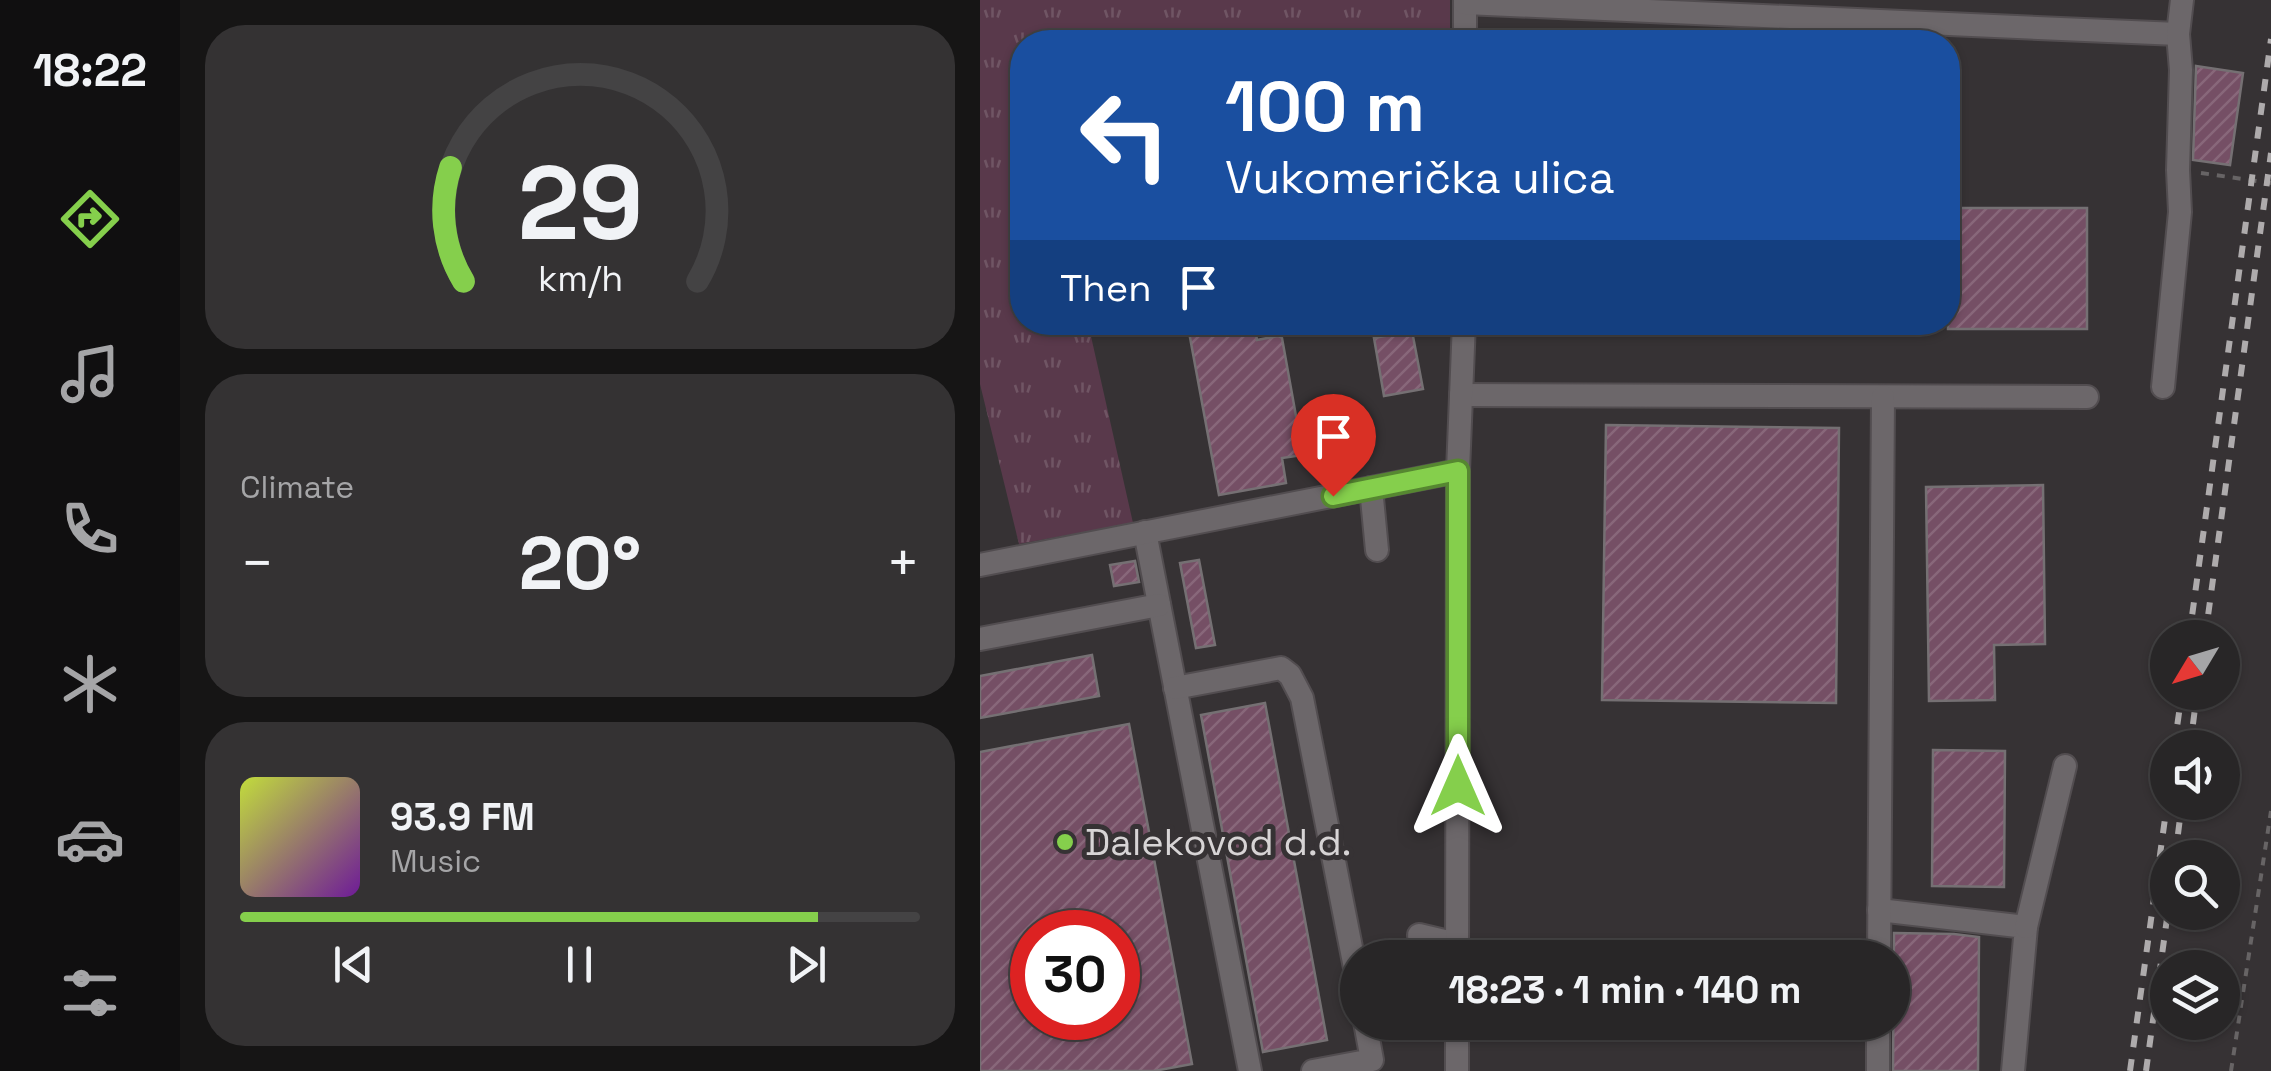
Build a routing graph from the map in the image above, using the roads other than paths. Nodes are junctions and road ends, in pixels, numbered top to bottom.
1 (2182, 0) edge
2 (1465, 2) edge
3 (1466, 30) edge
4 (2178, 34) junction
5 (1463, 335) edge
6 (2163, 387) dead end
7 (1461, 396) junction
8 (1883, 397) junction
9 (2086, 398) dead end
10 (1458, 471) junction
11 (1371, 488) junction
12 (1145, 532) junction
13 (1376, 550) dead end
14 (980, 565) edge
15 (1159, 605) junction
16 (980, 639) edge
17 (1175, 688) junction
18 (2065, 766) dead end
19 (1879, 910) junction
20 (2026, 927) junction
21 (1419, 935) dead end
22 (1350, 940) edge
23 (1431, 940) edge
24 (1457, 940) edge
25 (1878, 940) edge
26 (1368, 1040) edge
27 (1457, 1040) edge
28 (1878, 1040) edge
29 (1250, 1071) edge
30 (1312, 1071) edge
31 (1457, 1071) edge
32 (1878, 1071) edge
33 (2013, 1071) edge

1 - 4 street
2 - 3 street
2 - 4 street
4 - 6 street
5 - 7 street
7 - 8 street
7 - 10 street
8 - 9 street
8 - 19 street
10 - 11 street
10 - 24 street
11 - 12 street
11 - 13 street
12 - 14 street
12 - 15 street
15 - 16 street
15 - 17 street
17 - 22 street
17 - 29 street
18 - 20 street
19 - 20 street
19 - 25 street
20 - 33 street
21 - 23 street
26 - 30 street
27 - 31 street
28 - 32 street

